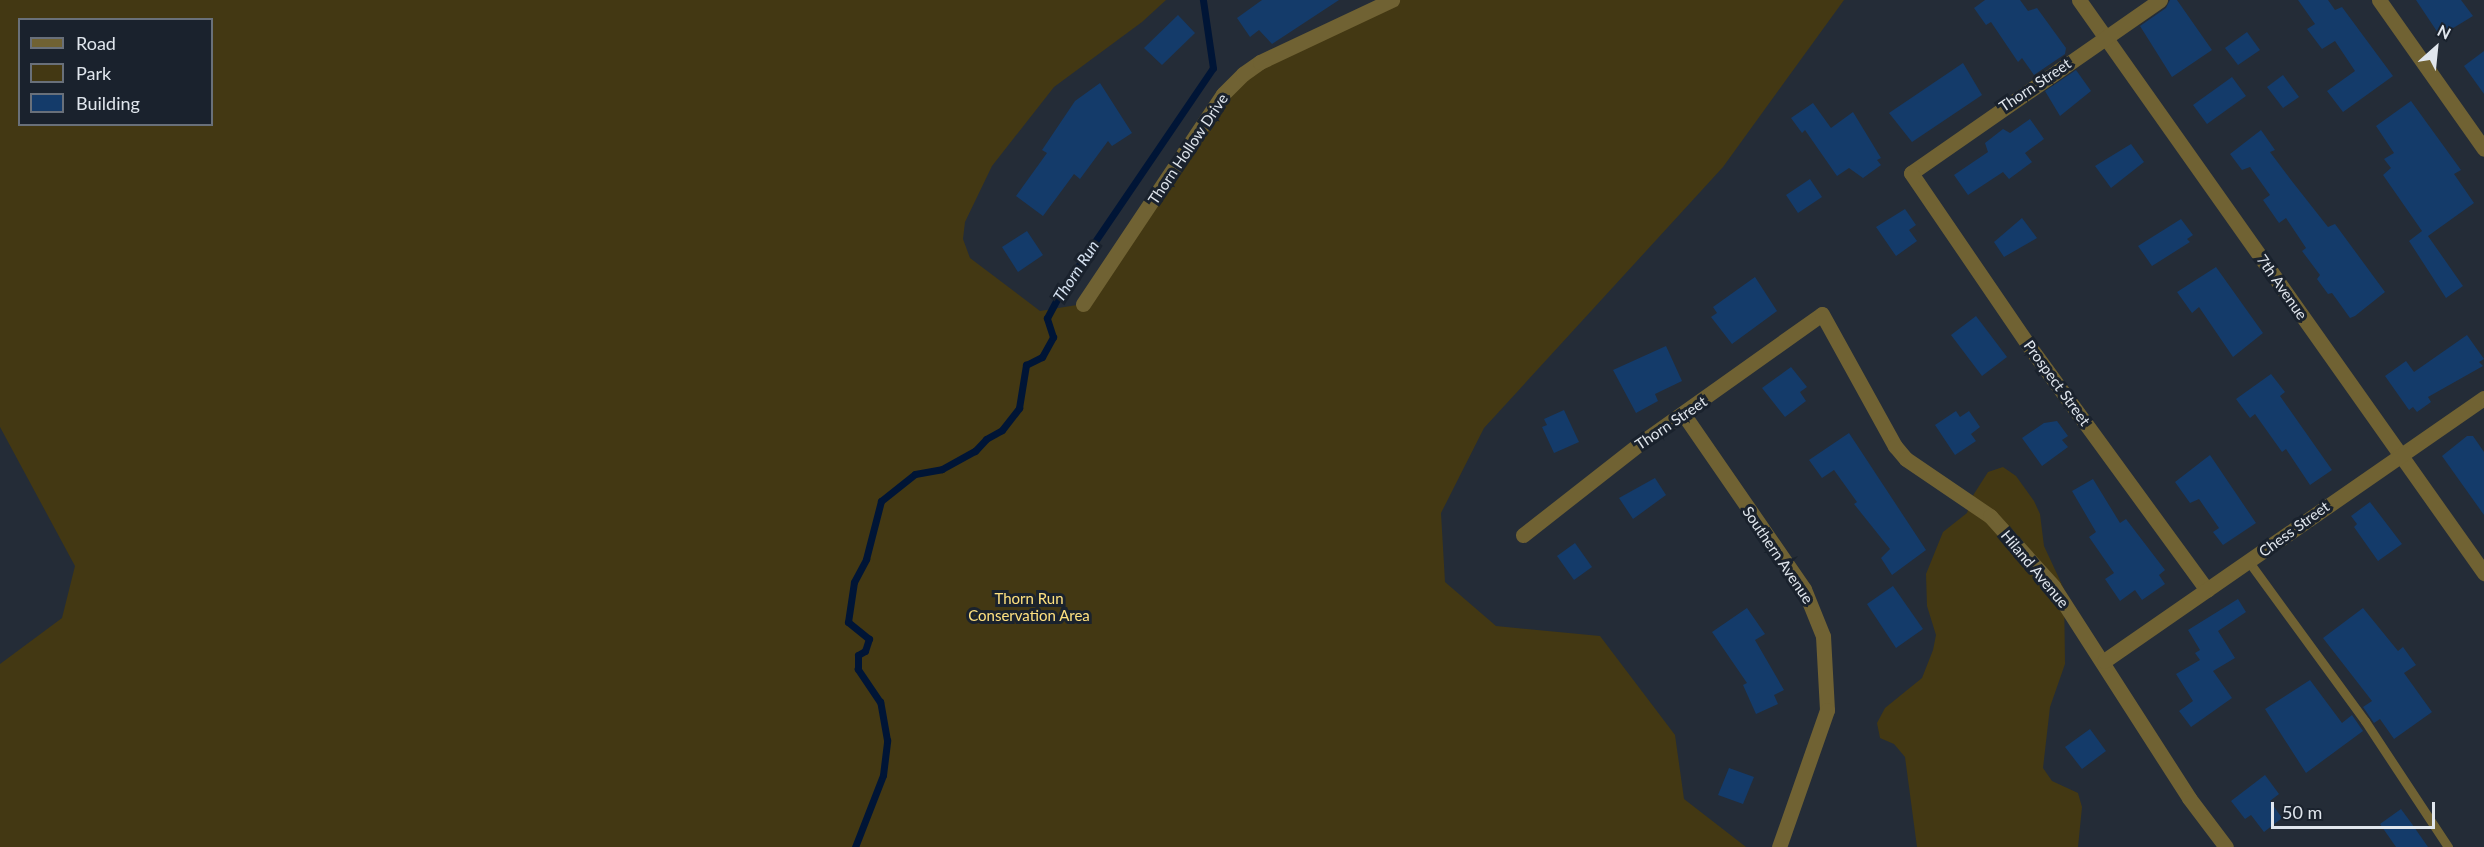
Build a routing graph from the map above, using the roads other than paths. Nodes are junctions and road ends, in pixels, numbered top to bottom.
1 (1392, 0) edge
2 (2079, 0) edge
3 (2160, 0) edge
4 (2379, 0) edge
5 (2105, 38) junction
6 (2484, 149) edge
7 (1911, 173) joint
8 (1083, 304) dead end
9 (1822, 314) joint
10 (2484, 398) edge
11 (1684, 415) junction
12 (2400, 453) junction
13 (1523, 535) dead end
14 (2249, 562) junction
15 (2484, 573) edge
16 (2207, 590) junction
17 (2104, 661) junction
18 (1779, 847) edge
19 (2226, 847) edge
20 (2448, 847) edge

1 - 8 street, Thorn Hollow Drive
2 - 5 street, 7th Avenue
3 - 5 street, Thorn Street
4 - 6 street
5 - 7 street, Thorn Street
5 - 12 street, 7th Avenue
7 - 16 street, Prospect Street
9 - 11 street, Thorn Street
9 - 17 street, Hiland Avenue
10 - 12 street, Chess Street
11 - 13 street, Thorn Street
11 - 18 street, Southern Avenue
12 - 14 street, Chess Street
12 - 15 street, 7th Avenue
14 - 16 street, Chess Street
14 - 20 lane
16 - 17 street, Chess Street
17 - 19 street, Hiland Avenue

